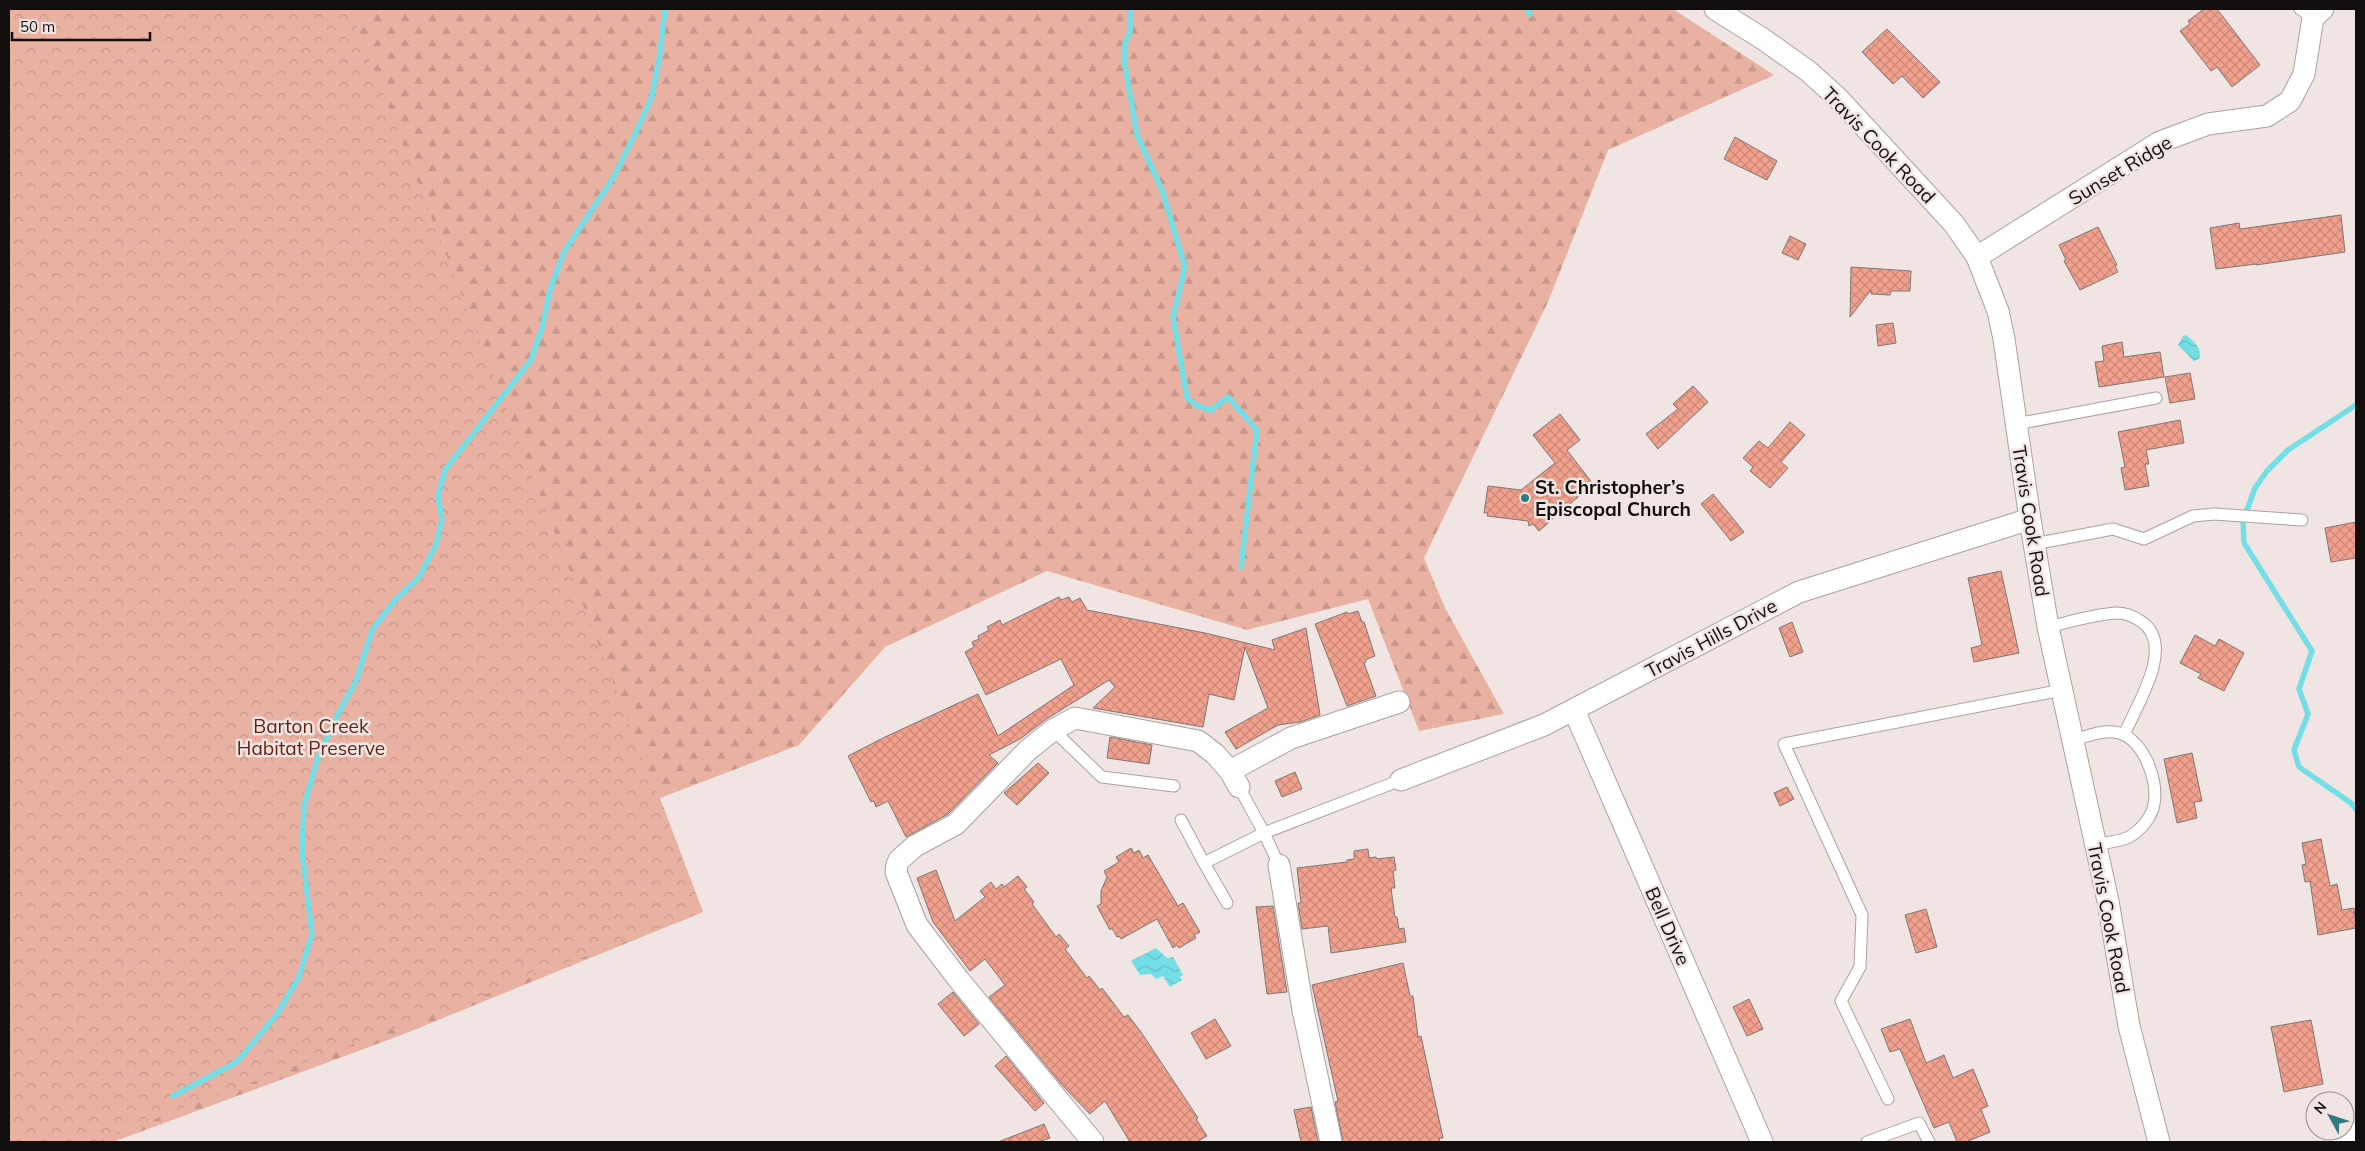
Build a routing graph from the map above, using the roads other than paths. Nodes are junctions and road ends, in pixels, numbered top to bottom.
1 (1715, 9) edge
2 (2312, 12) edge
3 (1978, 257) junction
4 (2156, 398) dead end
5 (2016, 424) junction
6 (2030, 519) junction
7 (2302, 520) dead end
8 (2034, 544) junction
9 (2048, 627) junction
10 (2062, 690) junction
11 (1399, 702) dead end
12 (1574, 710) junction
13 (1053, 730) junction
14 (2124, 735) junction
15 (2073, 740) junction
16 (1235, 779) junction
17 (1401, 780) joint
18 (1174, 786) dead end
19 (1181, 820) dead end
20 (1264, 833) junction
21 (2095, 844) junction
22 (1204, 863) junction
23 (1279, 865) joint
24 (1227, 903) dead end
25 (1888, 1099) dead end
26 (2356, 1137) edge
27 (1092, 1142) edge
28 (1331, 1142) edge
29 (1762, 1142) edge
30 (1867, 1142) edge
31 (1929, 1142) edge
32 (2159, 1142) edge
33 (2338, 1142) edge

1 - 3 street, Travis Cook Road
2 - 3 street, Sunset Ridge
3 - 5 street, Travis Cook Road
4 - 5 lane
5 - 6 street, Travis Cook Road
6 - 8 street, Travis Cook Road
6 - 12 street, Travis Hills Drive
7 - 8 lane
8 - 9 street, Travis Cook Road
9 - 10 street, Travis Cook Road
9 - 14 lane
10 - 15 street, Travis Cook Road
10 - 25 lane
11 - 16 street
12 - 17 street, Travis Hills Drive
12 - 29 street, Bell Drive
13 - 16 street
13 - 18 lane
13 - 27 street
14 - 15 lane
14 - 21 lane
15 - 21 street, Travis Cook Road
16 - 20 lane
17 - 20 lane
19 - 22 lane
20 - 22 lane
20 - 23 lane
21 - 32 street, Travis Cook Road
22 - 24 lane
23 - 28 street
26 - 33 street
30 - 31 lane

